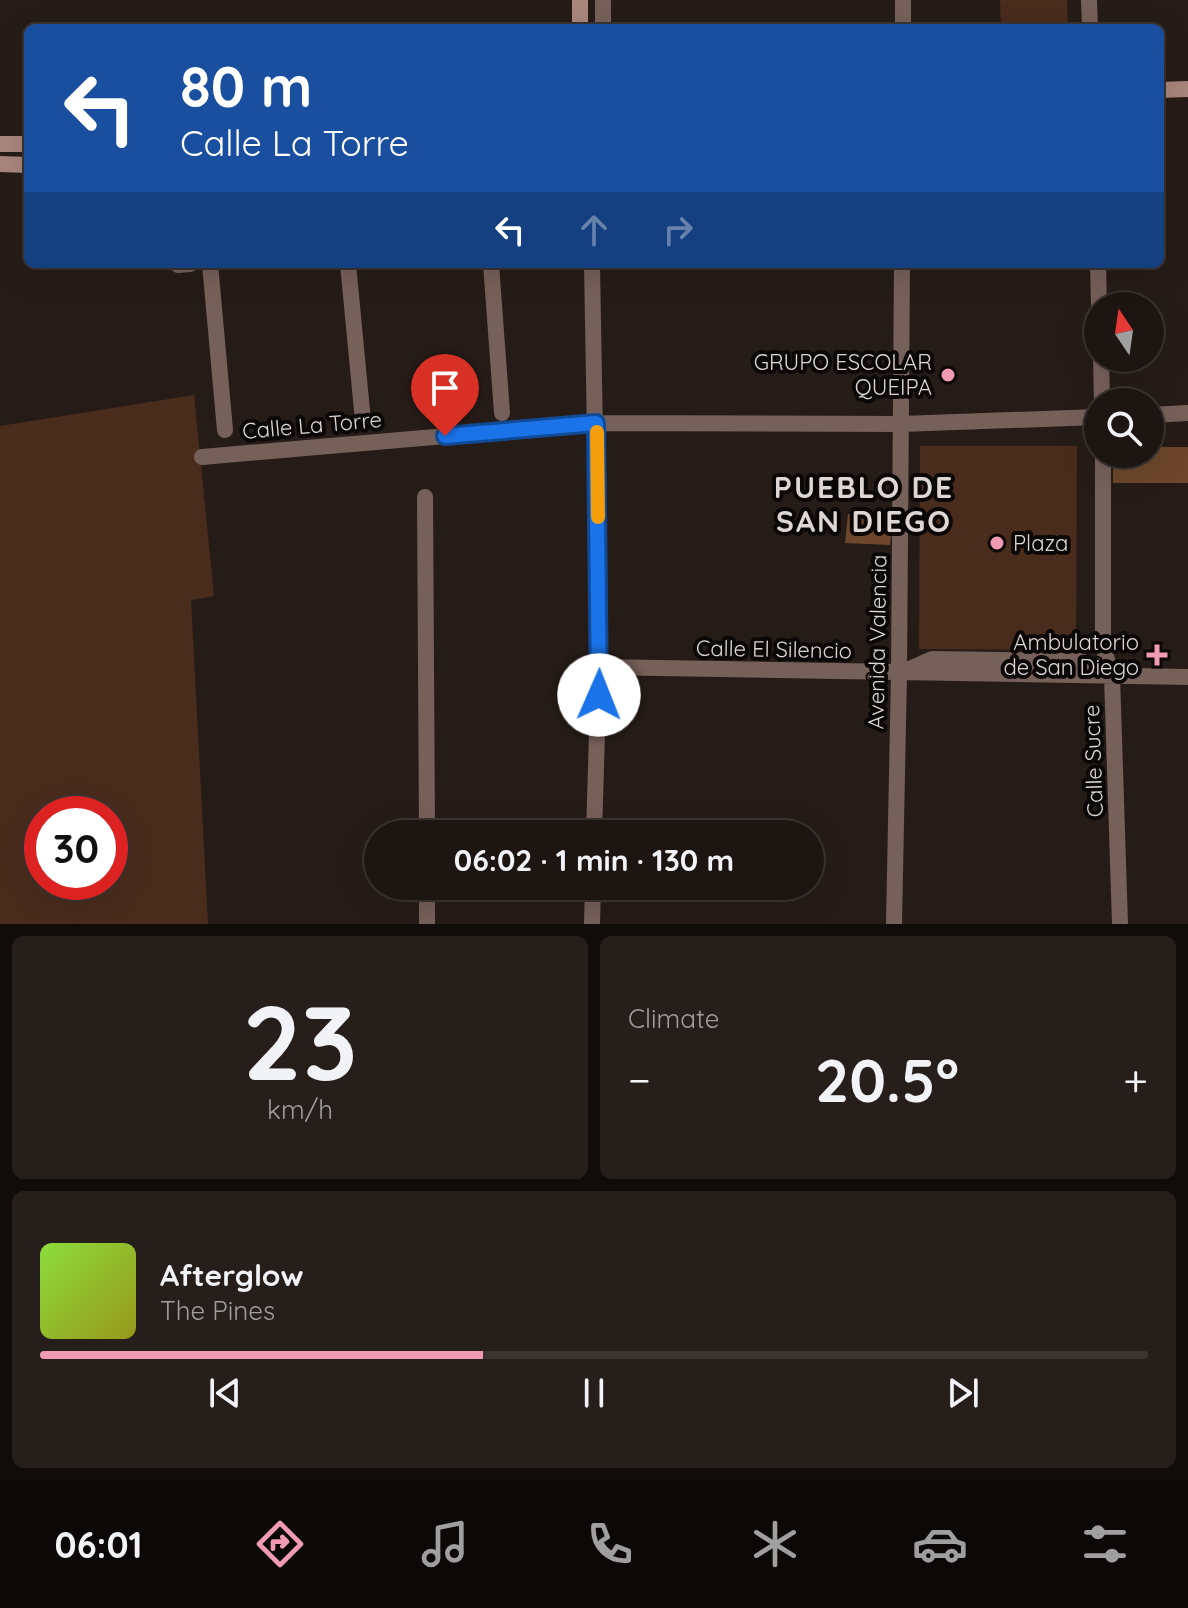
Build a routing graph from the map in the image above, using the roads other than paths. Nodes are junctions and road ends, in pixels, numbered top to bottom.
1 (580, 0) edge
2 (603, 0) edge
3 (903, 0) edge
4 (1089, 0) edge
5 (580, 24) edge
6 (603, 24) edge
7 (903, 24) edge
8 (1090, 24) edge
9 (1188, 89) edge
10 (1164, 90) edge
11 (0, 144) edge
12 (24, 144) edge
13 (0, 164) edge
14 (24, 165) edge
15 (210, 268) edge
16 (348, 268) edge
17 (491, 268) edge
18 (592, 268) edge
19 (902, 268) edge
20 (1098, 268) edge
21 (1099, 292) edge
22 (502, 413) dead end
23 (1188, 413) edge
24 (1164, 414) edge
25 (1084, 417) edge
26 (363, 421) dead end
27 (596, 423) junction
28 (901, 424) junction
29 (225, 430) dead end
30 (202, 457) dead end
31 (1103, 468) edge
32 (425, 497) dead end
33 (599, 667) junction
34 (899, 673) junction
35 (1112, 676) junction
36 (1188, 677) edge
37 (427, 820) edge
38 (594, 820) edge
39 (427, 900) edge
40 (593, 900) edge
41 (427, 924) edge
42 (592, 924) edge
43 (894, 924) edge
44 (1120, 924) edge

1 - 5 street
2 - 6 street
3 - 7 street
4 - 8 street
9 - 10 street
11 - 12 street
13 - 14 street
15 - 29 street
16 - 26 street
17 - 22 street
18 - 27 street
19 - 28 street, Avenida Valencia
20 - 21 street
23 - 24 street
25 - 28 street, Calle La Torre
27 - 28 street, Calle La Torre
27 - 30 street, Calle La Torre
27 - 33 street
28 - 34 street, Avenida Valencia
31 - 35 street, Calle Sucre
32 - 37 street
33 - 34 street, Calle El Silencio
33 - 38 street
34 - 35 street, Calle El Silencio
34 - 43 street, Avenida Valencia
35 - 36 street, Calle El Silencio
35 - 44 street, Calle Sucre
39 - 41 street
40 - 42 street

